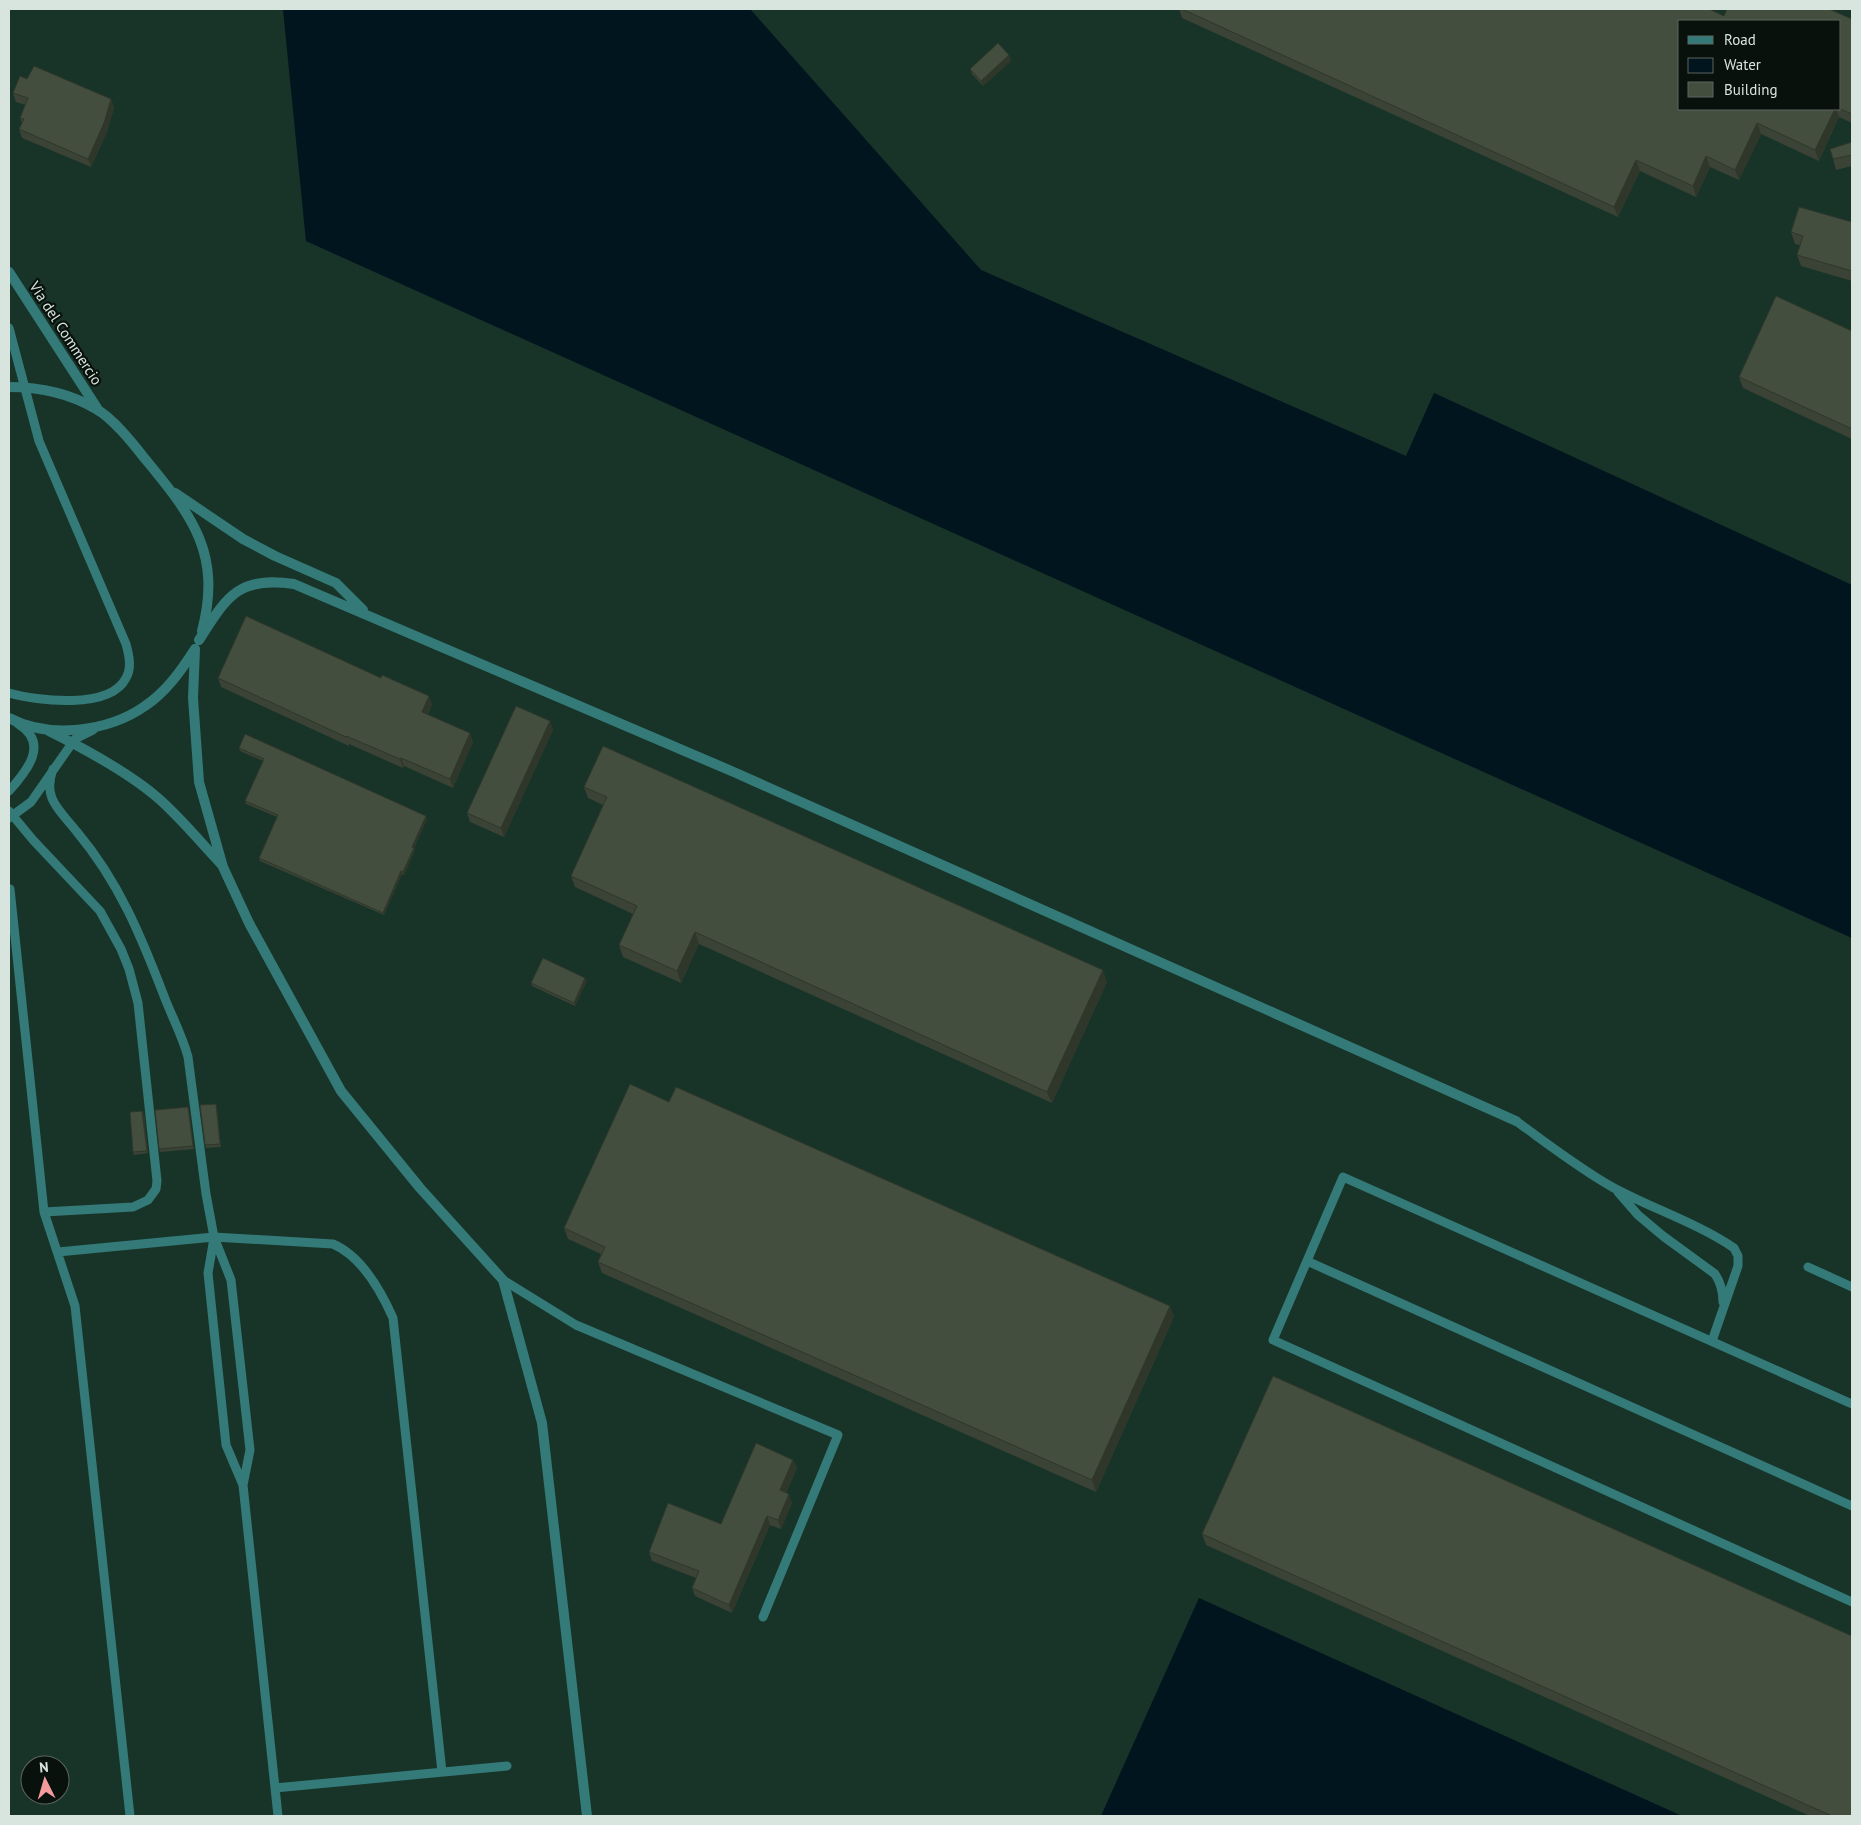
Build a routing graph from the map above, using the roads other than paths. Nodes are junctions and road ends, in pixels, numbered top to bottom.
1 (9, 272) edge
2 (9, 328) edge
3 (26, 387) junction
4 (9, 388) edge
5 (98, 409) junction
6 (169, 488) junction
7 (367, 614) junction
8 (197, 644) junction
9 (9, 693) edge
10 (10, 719) edge
11 (107, 724) junction
12 (46, 729) junction
13 (72, 742) junction
14 (53, 769) junction
15 (9, 791) edge
16 (10, 815) edge
17 (224, 867) junction
18 (9, 890) edge
19 (1516, 1121) joint
20 (1615, 1188) junction
21 (44, 1212) junction
22 (214, 1237) junction
23 (58, 1252) junction
24 (1307, 1261) junction
25 (1808, 1267) dead end
26 (502, 1280) junction
27 (1852, 1286) edge
28 (1722, 1312) junction
29 (1712, 1341) junction
30 (1852, 1404) edge
31 (243, 1485) junction
32 (1852, 1506) edge
33 (1852, 1602) edge
34 (763, 1617) dead end
35 (507, 1766) dead end
36 (442, 1772) junction
37 (275, 1788) junction
38 (130, 1816) edge
39 (278, 1816) edge
40 (587, 1816) edge

1 - 5 street, Via del Commercio
2 - 3 lane
3 - 4 street
3 - 5 street
3 - 9 lane
5 - 6 street
6 - 7 street
6 - 8 street
7 - 8 street
7 - 19 street
8 - 11 street
8 - 17 street
10 - 12 street
10 - 15 lane
11 - 12 street
11 - 13 lane
12 - 13 street
13 - 14 lane
13 - 17 street
14 - 16 lane
14 - 22 lane
16 - 21 lane
17 - 26 street
18 - 21 lane
19 - 20 lane
20 - 28 lane
20 - 28 lane
21 - 23 lane
22 - 23 lane
22 - 31 lane
22 - 31 lane
22 - 36 lane
23 - 38 lane
24 - 29 lane
24 - 32 lane
24 - 33 lane
25 - 27 lane
26 - 34 lane
26 - 40 street
28 - 29 lane
29 - 30 lane
31 - 37 lane
35 - 36 lane
36 - 37 lane
37 - 39 lane

